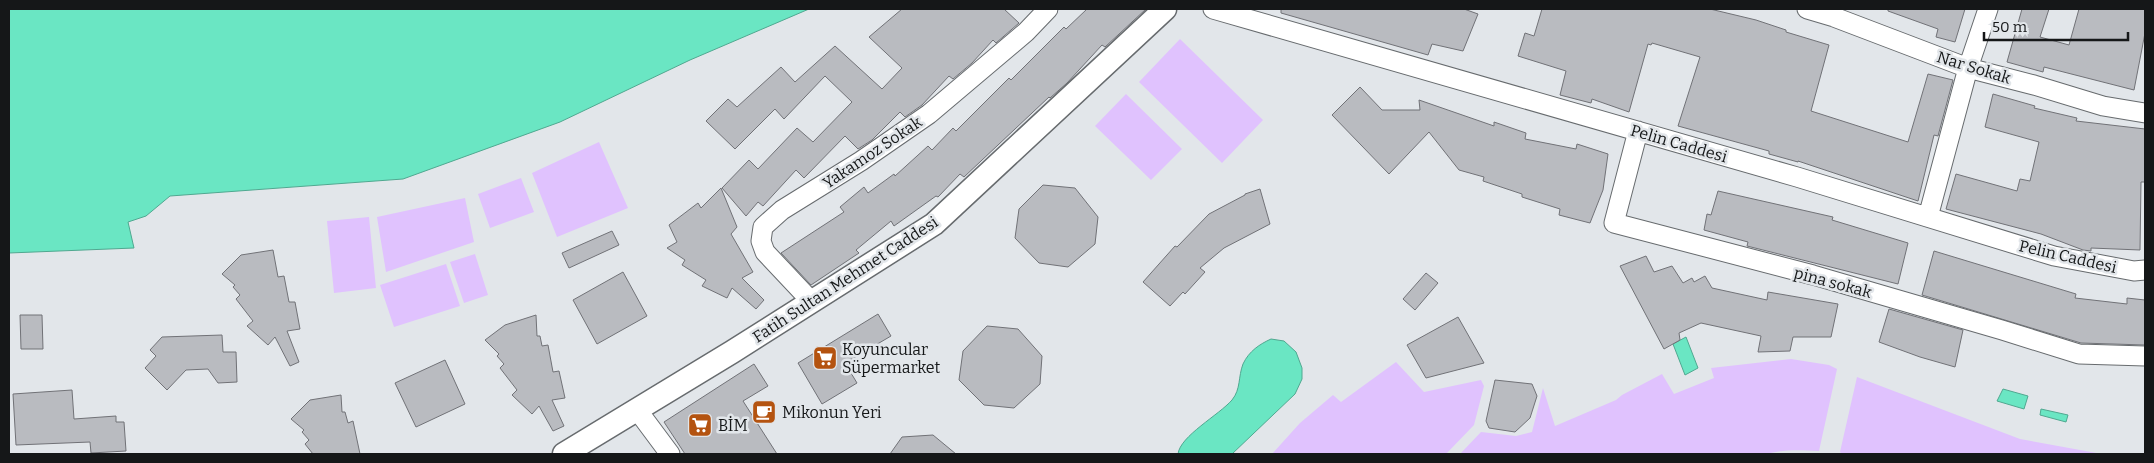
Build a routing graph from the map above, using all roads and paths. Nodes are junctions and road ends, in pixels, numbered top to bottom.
1 (1048, 9) edge
2 (1165, 9) edge
3 (1213, 9) edge
4 (1806, 9) edge
5 (1988, 9) edge
6 (1968, 68) junction
7 (2145, 112) edge
8 (1638, 131) junction
9 (1928, 217) junction
10 (2145, 270) edge
11 (812, 302) junction
12 (2145, 356) edge
13 (638, 410) junction
14 (564, 454) edge
15 (670, 454) edge

1 - 11 street, Yakamoz Sokak
2 - 11 street, Fatih Sultan Mehmet Caddesi
3 - 8 street, Pelin Caddesi
4 - 6 street, Nar Sokak
5 - 6 street
6 - 7 street, Nar Sokak
6 - 9 street
8 - 9 street, Pelin Caddesi
8 - 12 street, pina sokak
9 - 10 street, Pelin Caddesi
11 - 13 street, Fatih Sultan Mehmet Caddesi
13 - 14 street, Fatih Sultan Mehmet Caddesi
13 - 15 street

